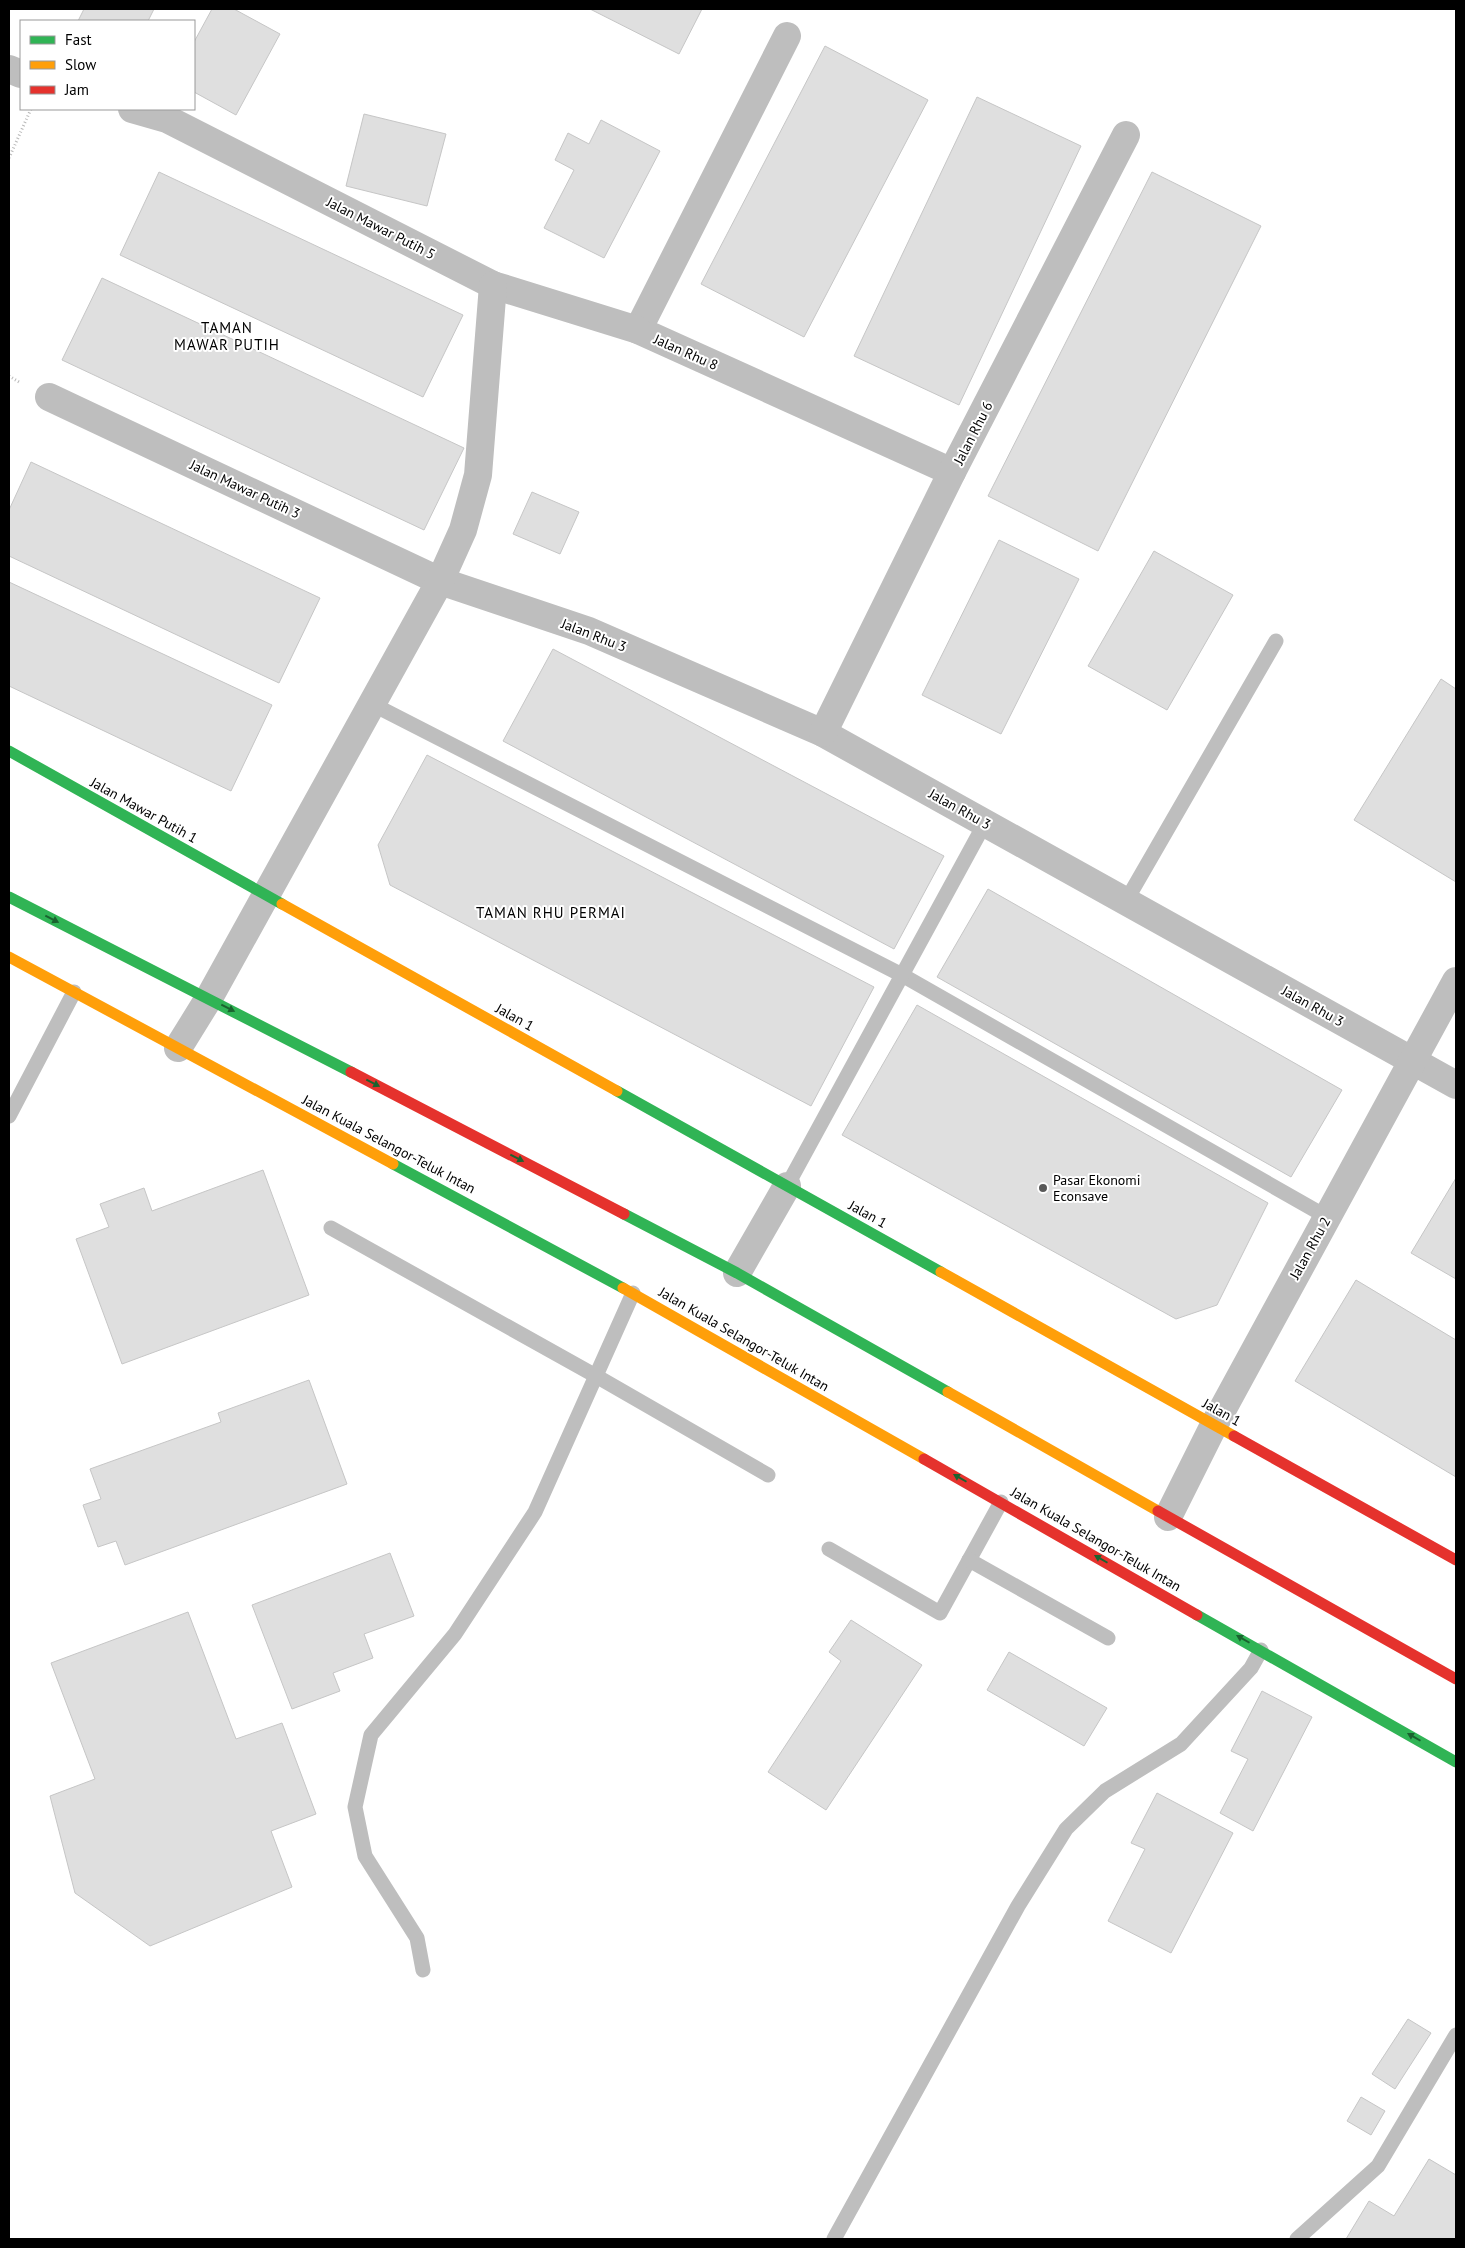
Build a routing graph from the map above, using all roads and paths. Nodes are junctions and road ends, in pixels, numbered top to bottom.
1 (787, 36) dead end
2 (31, 110) edge
3 (135, 110) edge
4 (1126, 135) dead end
5 (9, 158) edge
6 (493, 285) junction
7 (638, 330) junction
8 (49, 397) dead end
9 (952, 472) junction
10 (440, 581) junction
11 (1276, 641) dead end
12 (372, 704) junction
13 (823, 733) junction
14 (9, 751) edge
15 (984, 823) junction
16 (265, 895) junction
17 (9, 897) edge
18 (1126, 901) junction
19 (9, 957) edge
20 (902, 975) junction
21 (1456, 981) edge
22 (74, 992) junction
23 (210, 998) junction
24 (178, 1048) junction
25 (1412, 1061) junction
26 (1456, 1085) edge
27 (9, 1116) edge
28 (787, 1186) junction
29 (1327, 1217) junction
30 (331, 1228) dead end
31 (737, 1273) junction
32 (634, 1293) junction
33 (596, 1376) junction
34 (1214, 1424) junction
35 (768, 1476) dead end
36 (1001, 1502) junction
37 (1168, 1517) junction
38 (828, 1549) dead end
39 (969, 1560) junction
40 (1456, 1560) edge
41 (1108, 1638) dead end
42 (1261, 1650) junction
43 (1456, 1679) edge
44 (1456, 1762) edge
45 (423, 1970) dead end
46 (1456, 2035) edge
47 (834, 2239) edge
48 (1298, 2239) edge

1 - 7 street, Jalan Rhu 8
2 - 5 path
3 - 6 street, Jalan Mawar Putih 5
4 - 9 street, Jalan Rhu 6
6 - 7 street, Jalan Mawar Putih 5
6 - 10 street
7 - 9 street, Jalan Rhu 8
8 - 10 street, Jalan Mawar Putih 3
9 - 13 street, Jalan Rhu 6
10 - 12 street
10 - 13 street, Jalan Rhu 3
11 - 18 lane
12 - 16 street
12 - 20 lane
13 - 15 street, Jalan Rhu 3
14 - 16 main road, Jalan Mawar Putih 1
15 - 18 street, Jalan Rhu 3
15 - 20 lane
16 - 23 street
16 - 28 main road, Jalan 1
17 -> 23 main road
18 - 25 street, Jalan Rhu 3
19 - 22 main road, Jalan Kuala Selangor-Teluk Intan
20 - 28 lane
20 - 29 lane
21 - 25 street, Jalan Rhu 2
22 - 24 main road, Jalan Kuala Selangor-Teluk Intan
22 - 27 lane
23 - 24 street
23 -> 31 main road
24 - 32 main road, Jalan Kuala Selangor-Teluk Intan
25 - 26 street, Jalan Rhu 3
25 - 29 street, Jalan Rhu 2
28 - 31 street
28 - 34 main road, Jalan 1
29 - 34 street, Jalan Rhu 2
30 - 33 lane
31 - 37 main road
32 - 33 lane
36 -> 32 main road, Jalan Kuala Selangor-Teluk Intan
33 - 35 lane
33 - 45 lane
34 - 37 street, Jalan Rhu 2
34 - 40 main road, Jalan 1
36 - 39 lane
42 -> 36 main road, Jalan Kuala Selangor-Teluk Intan
37 - 43 main road
38 - 39 lane
39 - 41 lane
44 -> 42 main road, Jalan Kuala Selangor-Teluk Intan
42 - 47 lane
46 - 48 lane

